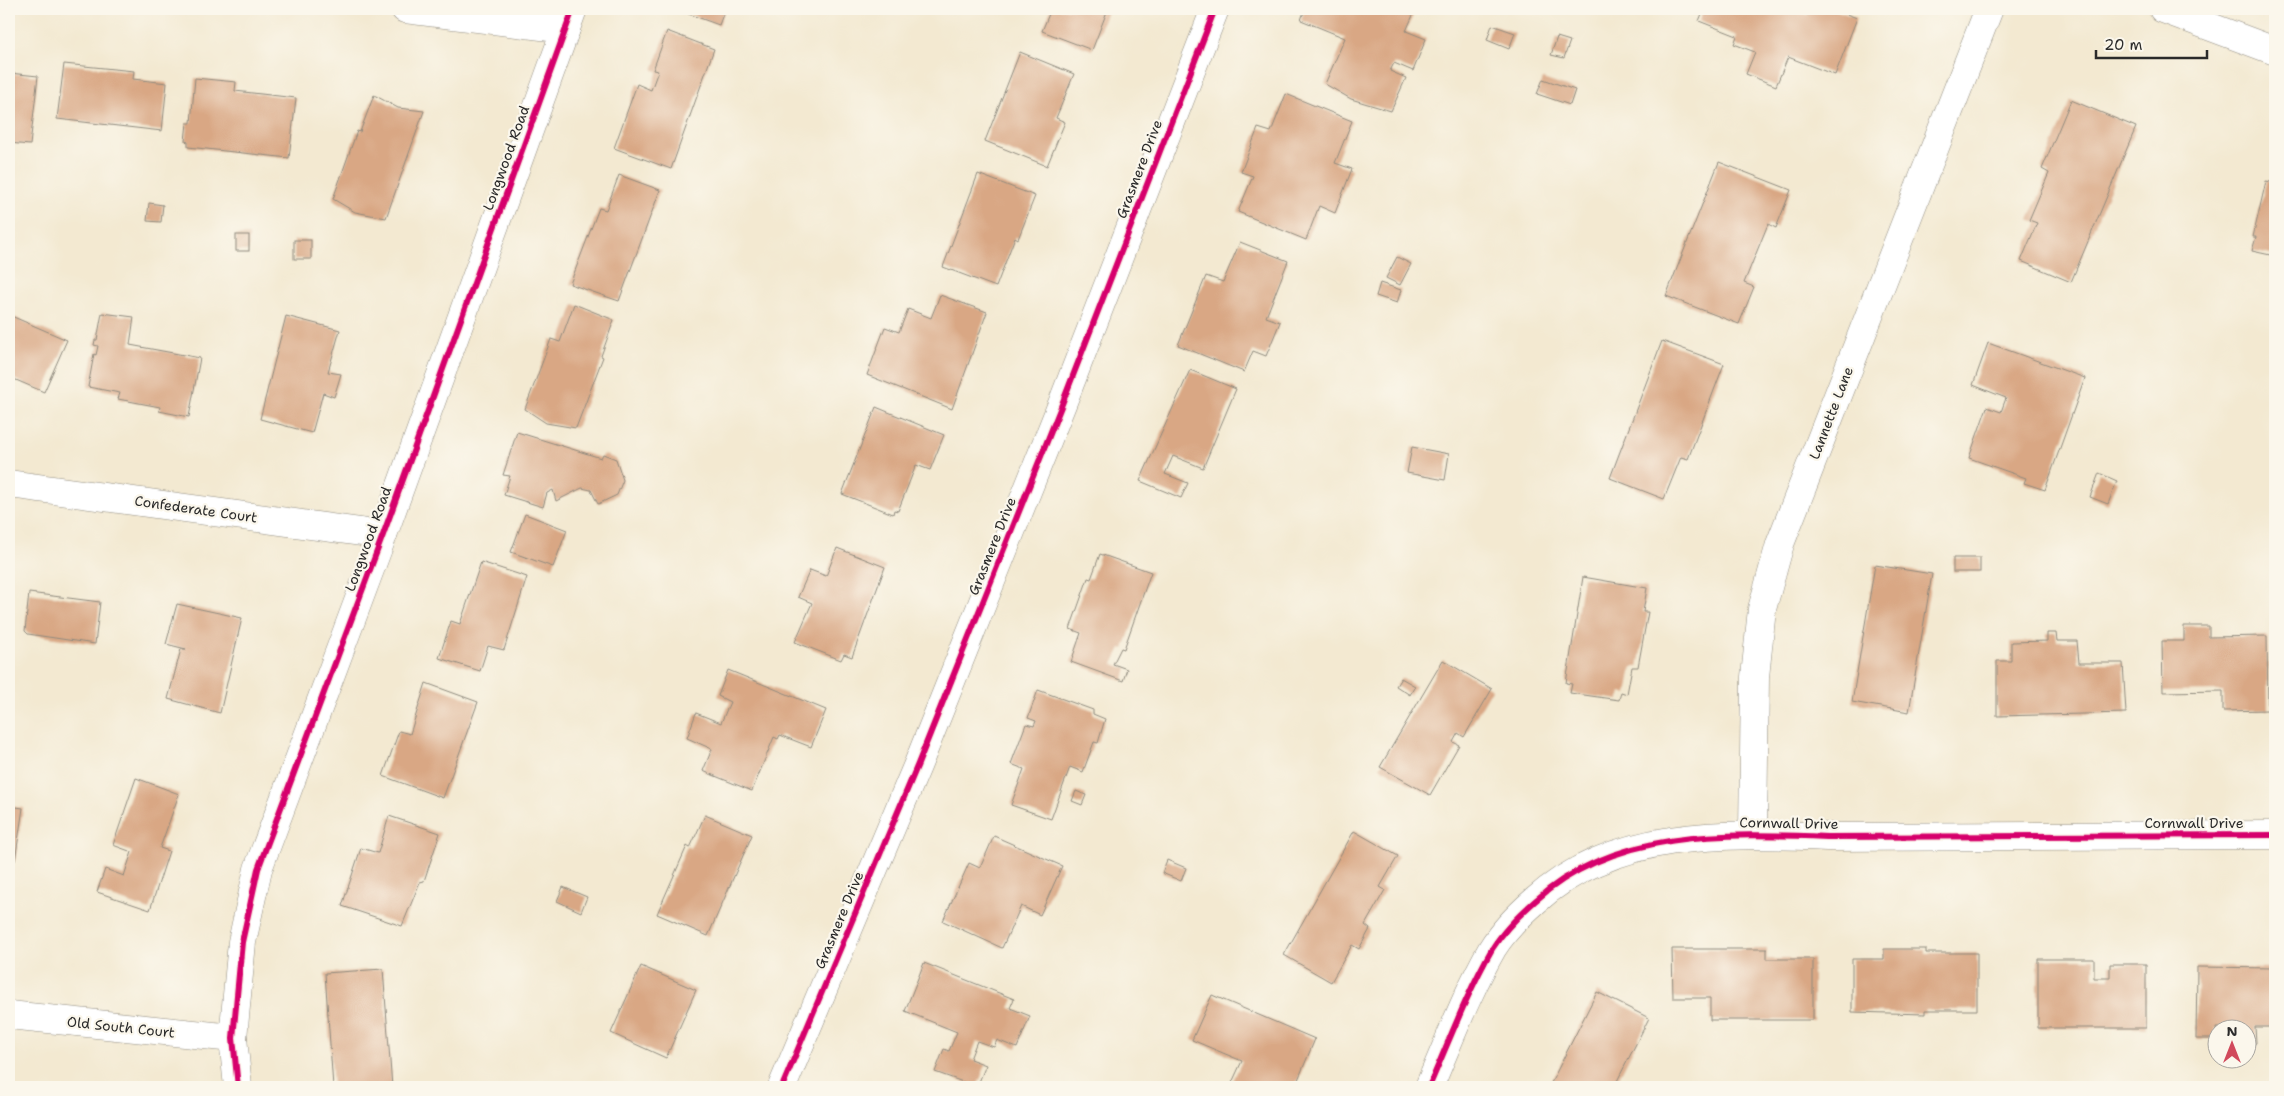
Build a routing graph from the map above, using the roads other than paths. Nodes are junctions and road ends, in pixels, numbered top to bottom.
1 (405, 9) edge
2 (1215, 9) edge
3 (1989, 9) edge
4 (2163, 9) edge
5 (569, 19) edge
6 (2275, 51) edge
7 (9, 484) edge
8 (382, 535) junction
9 (1753, 834) junction
10 (2275, 835) edge
11 (9, 1015) edge
12 (233, 1038) junction
13 (238, 1087) edge
14 (782, 1087) edge
15 (1429, 1087) edge

1 - 5 street
2 - 14 street, Grasmere Drive
3 - 9 street, Lannette Lane
4 - 6 street
5 - 8 street, Longwood Road
7 - 8 street, Confederate Court
8 - 12 street, Longwood Road
9 - 10 street, Cornwall Drive
9 - 15 street, Cornwall Drive
11 - 12 street, Old South Court
12 - 13 street, Longwood Road

